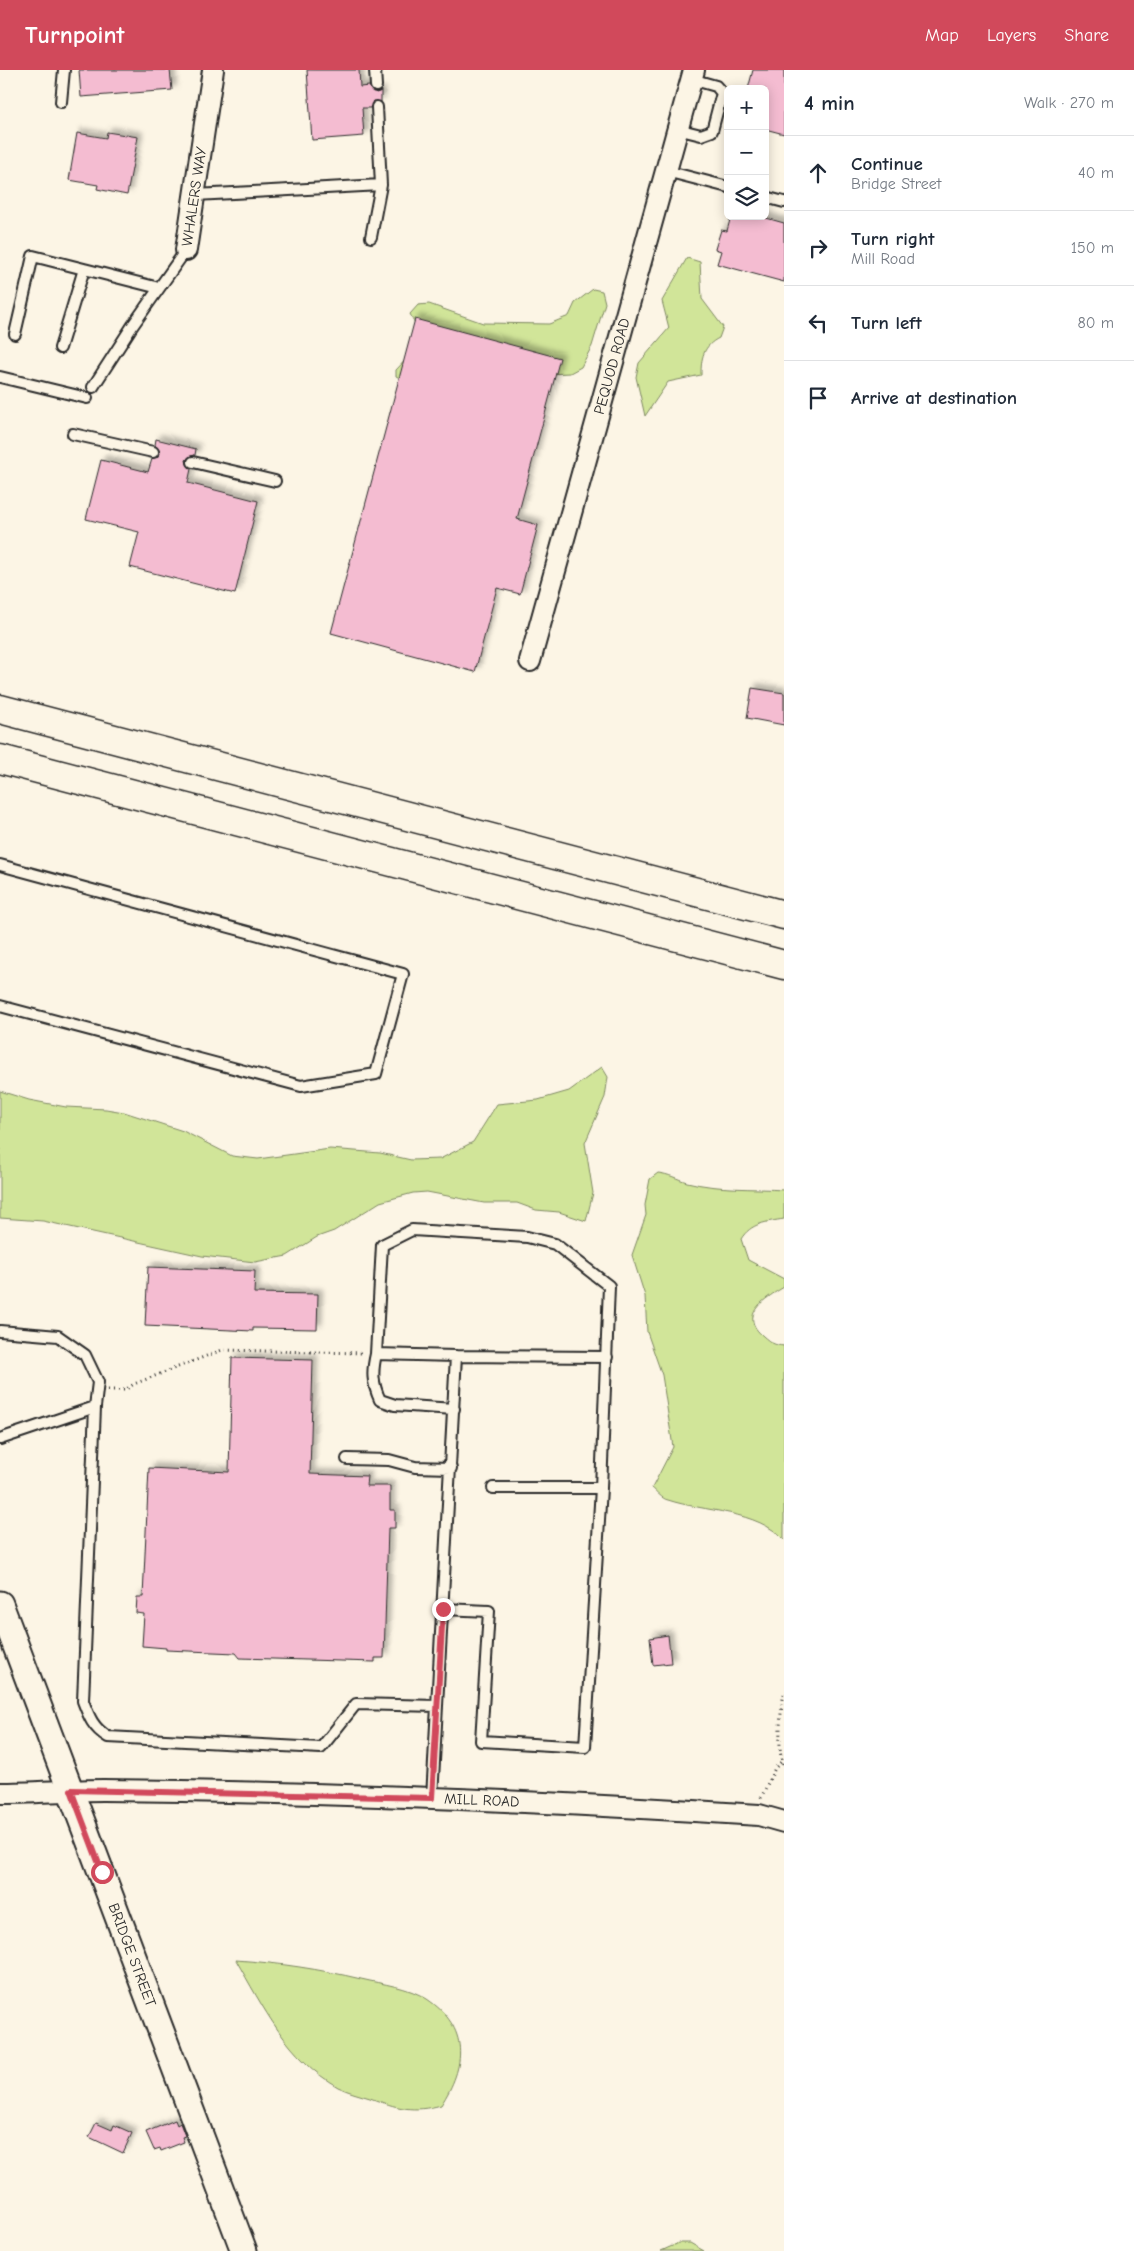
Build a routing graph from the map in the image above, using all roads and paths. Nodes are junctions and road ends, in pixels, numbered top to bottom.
1 (64, 70) edge
2 (212, 70) edge
3 (375, 70) edge
4 (692, 74) edge
5 (376, 86) dead end
6 (61, 102) dead end
7 (377, 107) dead end
8 (677, 129) junction
9 (666, 171) junction
10 (381, 185) junction
11 (724, 186) edge
12 (194, 195) junction
13 (769, 198) edge
14 (784, 202) edge
15 (371, 237) dead end
16 (186, 250) joint
17 (84, 269) junction
18 (159, 288) junction
19 (15, 334) dead end
20 (60, 348) dead end
21 (0, 377) edge
22 (94, 387) dead end
23 (87, 398) dead end
24 (72, 434) dead end
25 (153, 452) dead end
26 (193, 462) dead end
27 (276, 481) dead end
28 (530, 661) dead end
29 (0, 709) edge
30 (0, 759) edge
31 (0, 865) edge
32 (784, 915) edge
33 (784, 965) edge
34 (0, 1006) edge
35 (0, 1331) edge
36 (376, 1354) junction
37 (456, 1356) junction
38 (607, 1357) junction
39 (97, 1390) junction
40 (95, 1407) junction
41 (454, 1409) junction
42 (0, 1439) edge
43 (347, 1459) dead end
44 (451, 1468) junction
45 (493, 1488) dead end
46 (601, 1488) junction
47 (0, 1604) edge
48 (443, 1609) junction
49 (784, 1694) edge
50 (437, 1706) junction
51 (784, 1767) edge
52 (71, 1790) junction
53 (0, 1793) edge
54 (432, 1798) junction
55 (784, 1822) edge
56 (244, 2251) edge

1 - 6 lane
2 - 12 street, WHALERS WAY
3 - 5 lane
4 - 8 street, PEQUOD ROAD
4 - 8 lane
7 - 10 lane
8 - 9 street, PEQUOD ROAD
9 - 11 lane
9 - 28 street, PEQUOD ROAD
10 - 12 lane
10 - 15 lane
12 - 16 street, WHALERS WAY
13 - 14 lane
16 - 18 lane, WHALERS WAY
17 - 18 lane
17 - 19 lane
17 - 20 lane
18 - 22 lane, WHALERS WAY
21 - 23 lane
24 - 25 lane
26 - 27 lane
29 - 32 highway
30 - 33 highway
31 - 34 lane
35 - 39 lane
36 - 37 lane
36 - 38 lane
36 - 39 path
36 - 41 lane
37 - 38 lane
37 - 41 lane
38 - 46 lane
39 - 40 lane
40 - 42 lane
40 - 50 lane
41 - 44 lane
43 - 44 lane
44 - 48 lane
45 - 46 lane
46 - 48 lane
47 - 52 street, BRIDGE STREET
48 - 50 lane
49 - 51 path
50 - 54 lane
52 - 53 street, MILL ROAD
52 - 54 street, MILL ROAD
52 - 56 street, BRIDGE STREET
54 - 55 street, MILL ROAD

